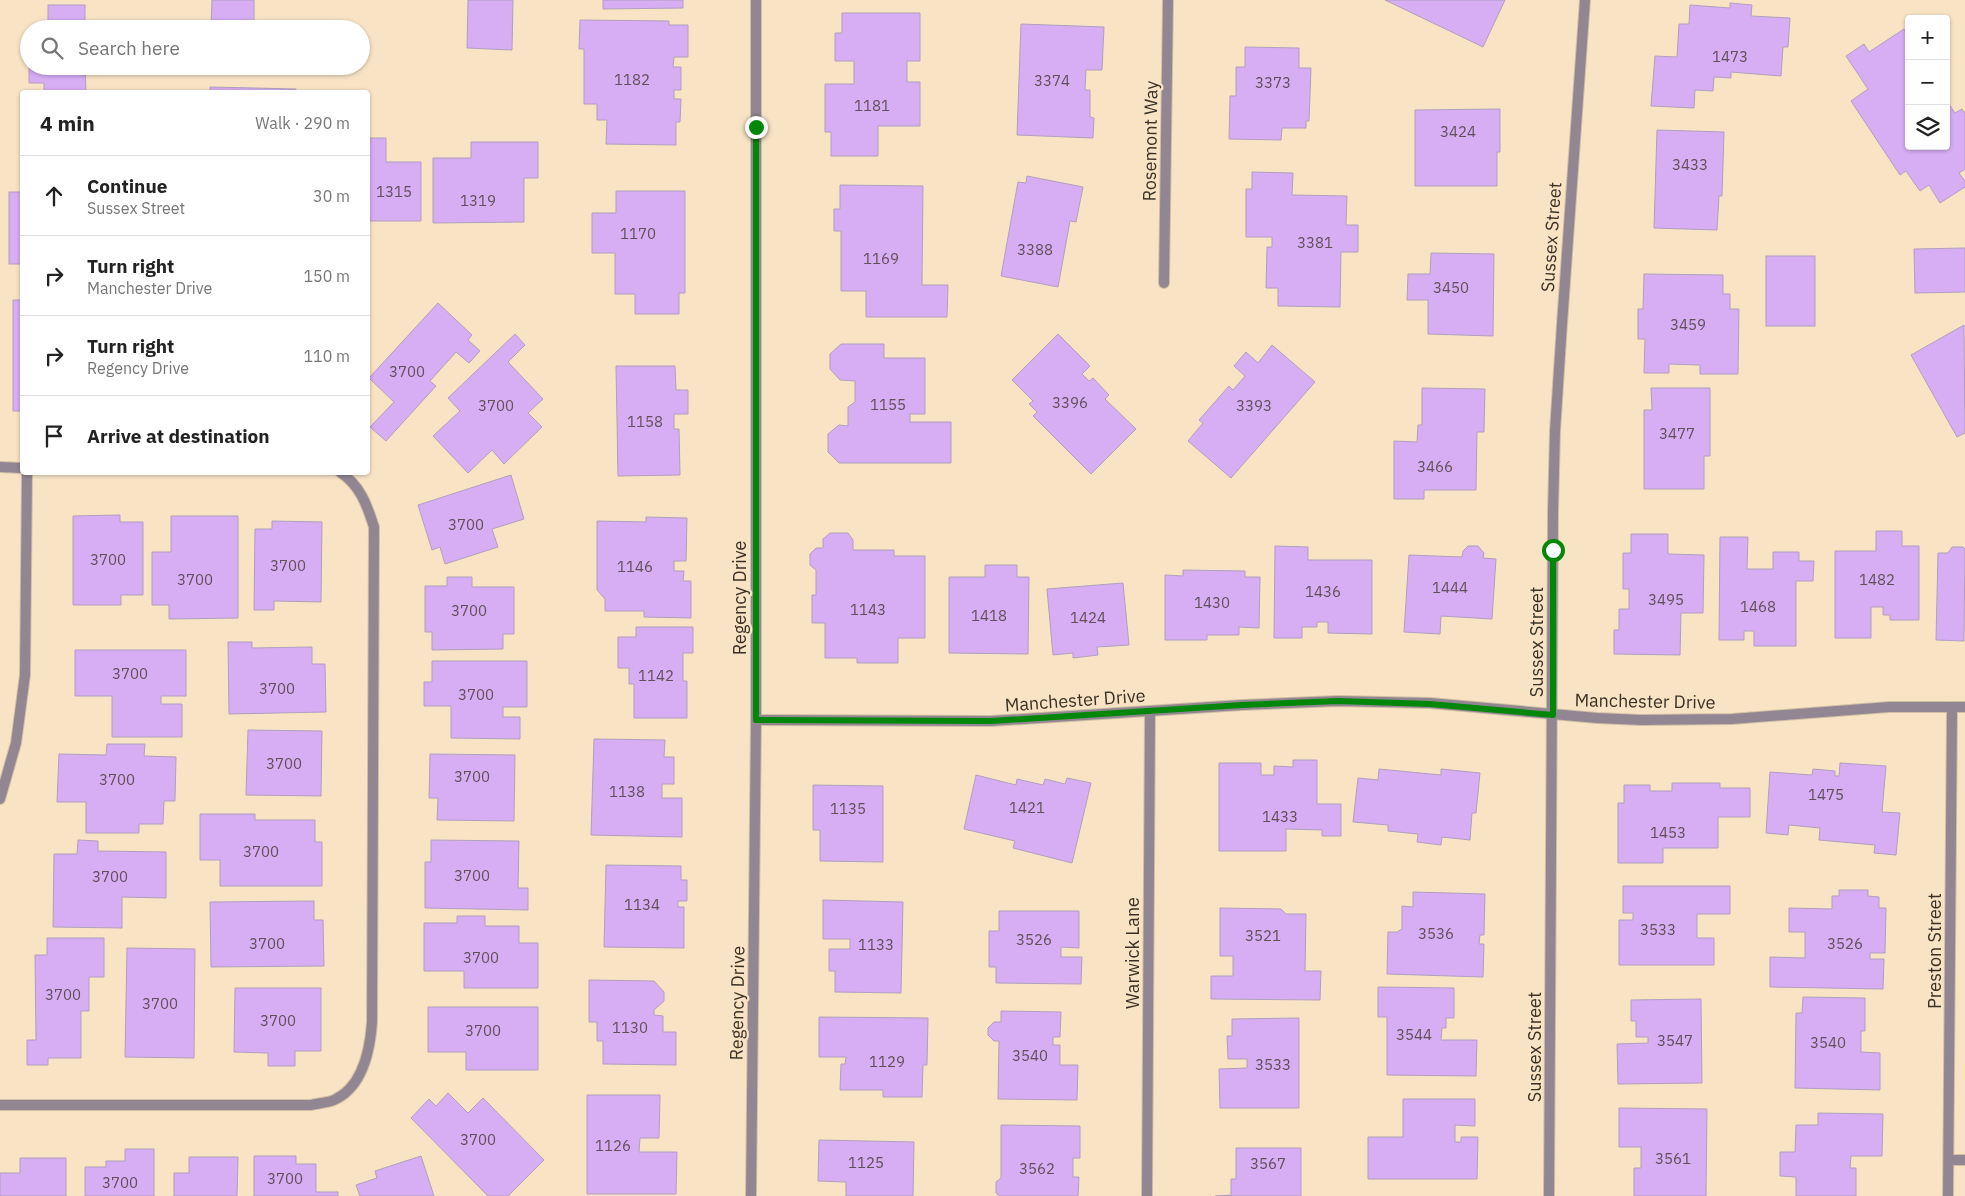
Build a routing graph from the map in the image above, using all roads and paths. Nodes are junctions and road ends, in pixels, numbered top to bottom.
1 (756, 0) edge
2 (1168, 0) edge
3 (1585, 0) edge
4 (1164, 283) dead end
5 (0, 467) edge
6 (20, 468) edge
7 (27, 475) edge
8 (344, 475) edge
9 (1952, 707) junction
10 (1965, 707) edge
11 (1150, 711) junction
12 (1553, 715) junction
13 (756, 720) junction
14 (0, 799) edge
15 (0, 1105) edge
16 (1949, 1160) junction
17 (1965, 1160) edge
18 (751, 1196) edge
19 (1146, 1196) edge
20 (1549, 1196) edge
21 (1948, 1196) edge

1 - 13 street, Regency Drive
2 - 4 street, Rosemont Way
3 - 12 street, Sussex Street
5 - 6 street
7 - 14 street
8 - 15 street
9 - 10 street, Manchester Drive
9 - 12 street, Manchester Drive
9 - 16 street, Preston Street
11 - 12 street, Manchester Drive
11 - 13 street, Manchester Drive
11 - 19 street, Warwick Lane
12 - 20 street, Sussex Street
13 - 18 street, Regency Drive
16 - 17 street
16 - 21 street, Preston Street

